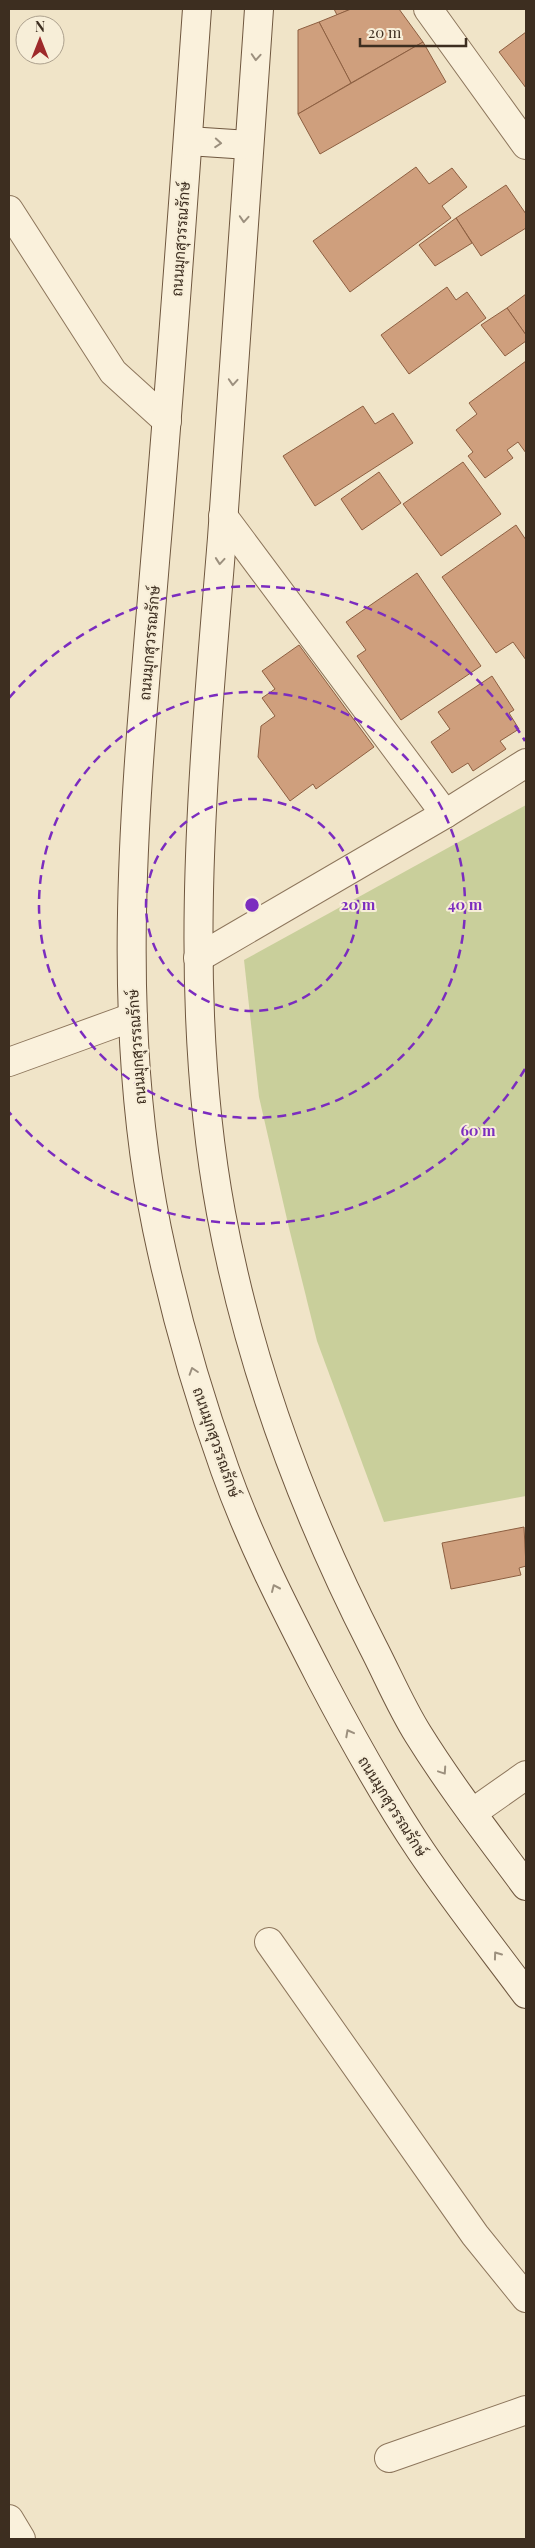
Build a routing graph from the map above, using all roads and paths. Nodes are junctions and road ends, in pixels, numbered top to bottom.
1 (197, 9) edge
2 (259, 9) edge
3 (428, 9) edge
4 (188, 141) junction
5 (249, 145) junction
6 (526, 145) edge
7 (9, 210) edge
8 (167, 421) junction
9 (223, 516) junction
10 (526, 763) edge
11 (445, 814) junction
12 (198, 958) junction
13 (132, 1017) junction
14 (9, 1062) edge
15 (526, 1775) edge
16 (472, 1814) junction
17 (526, 1886) edge
18 (269, 1942) dead end
19 (526, 1994) edge
20 (526, 2298) edge
21 (526, 2410) edge
22 (390, 2458) dead end

1 - 4 main road, ถนนมุกสุวรรณรักษ์
2 -> 5 main road
3 - 6 main road
4 -> 5 main road
4 - 8 main road, ถนนมุกสุวรรณรักษ์
5 -> 9 main road
7 - 8 main road
8 - 13 main road, ถนนมุกสุวรรณรักษ์
9 - 11 main road
9 -> 12 main road
10 - 11 main road
11 - 12 main road
12 -> 16 main road
13 - 14 main road
19 -> 13 main road, ถนนมุกสุวรรณรักษ์
15 - 16 main road
16 - 17 main road
18 - 20 main road
21 - 22 main road

